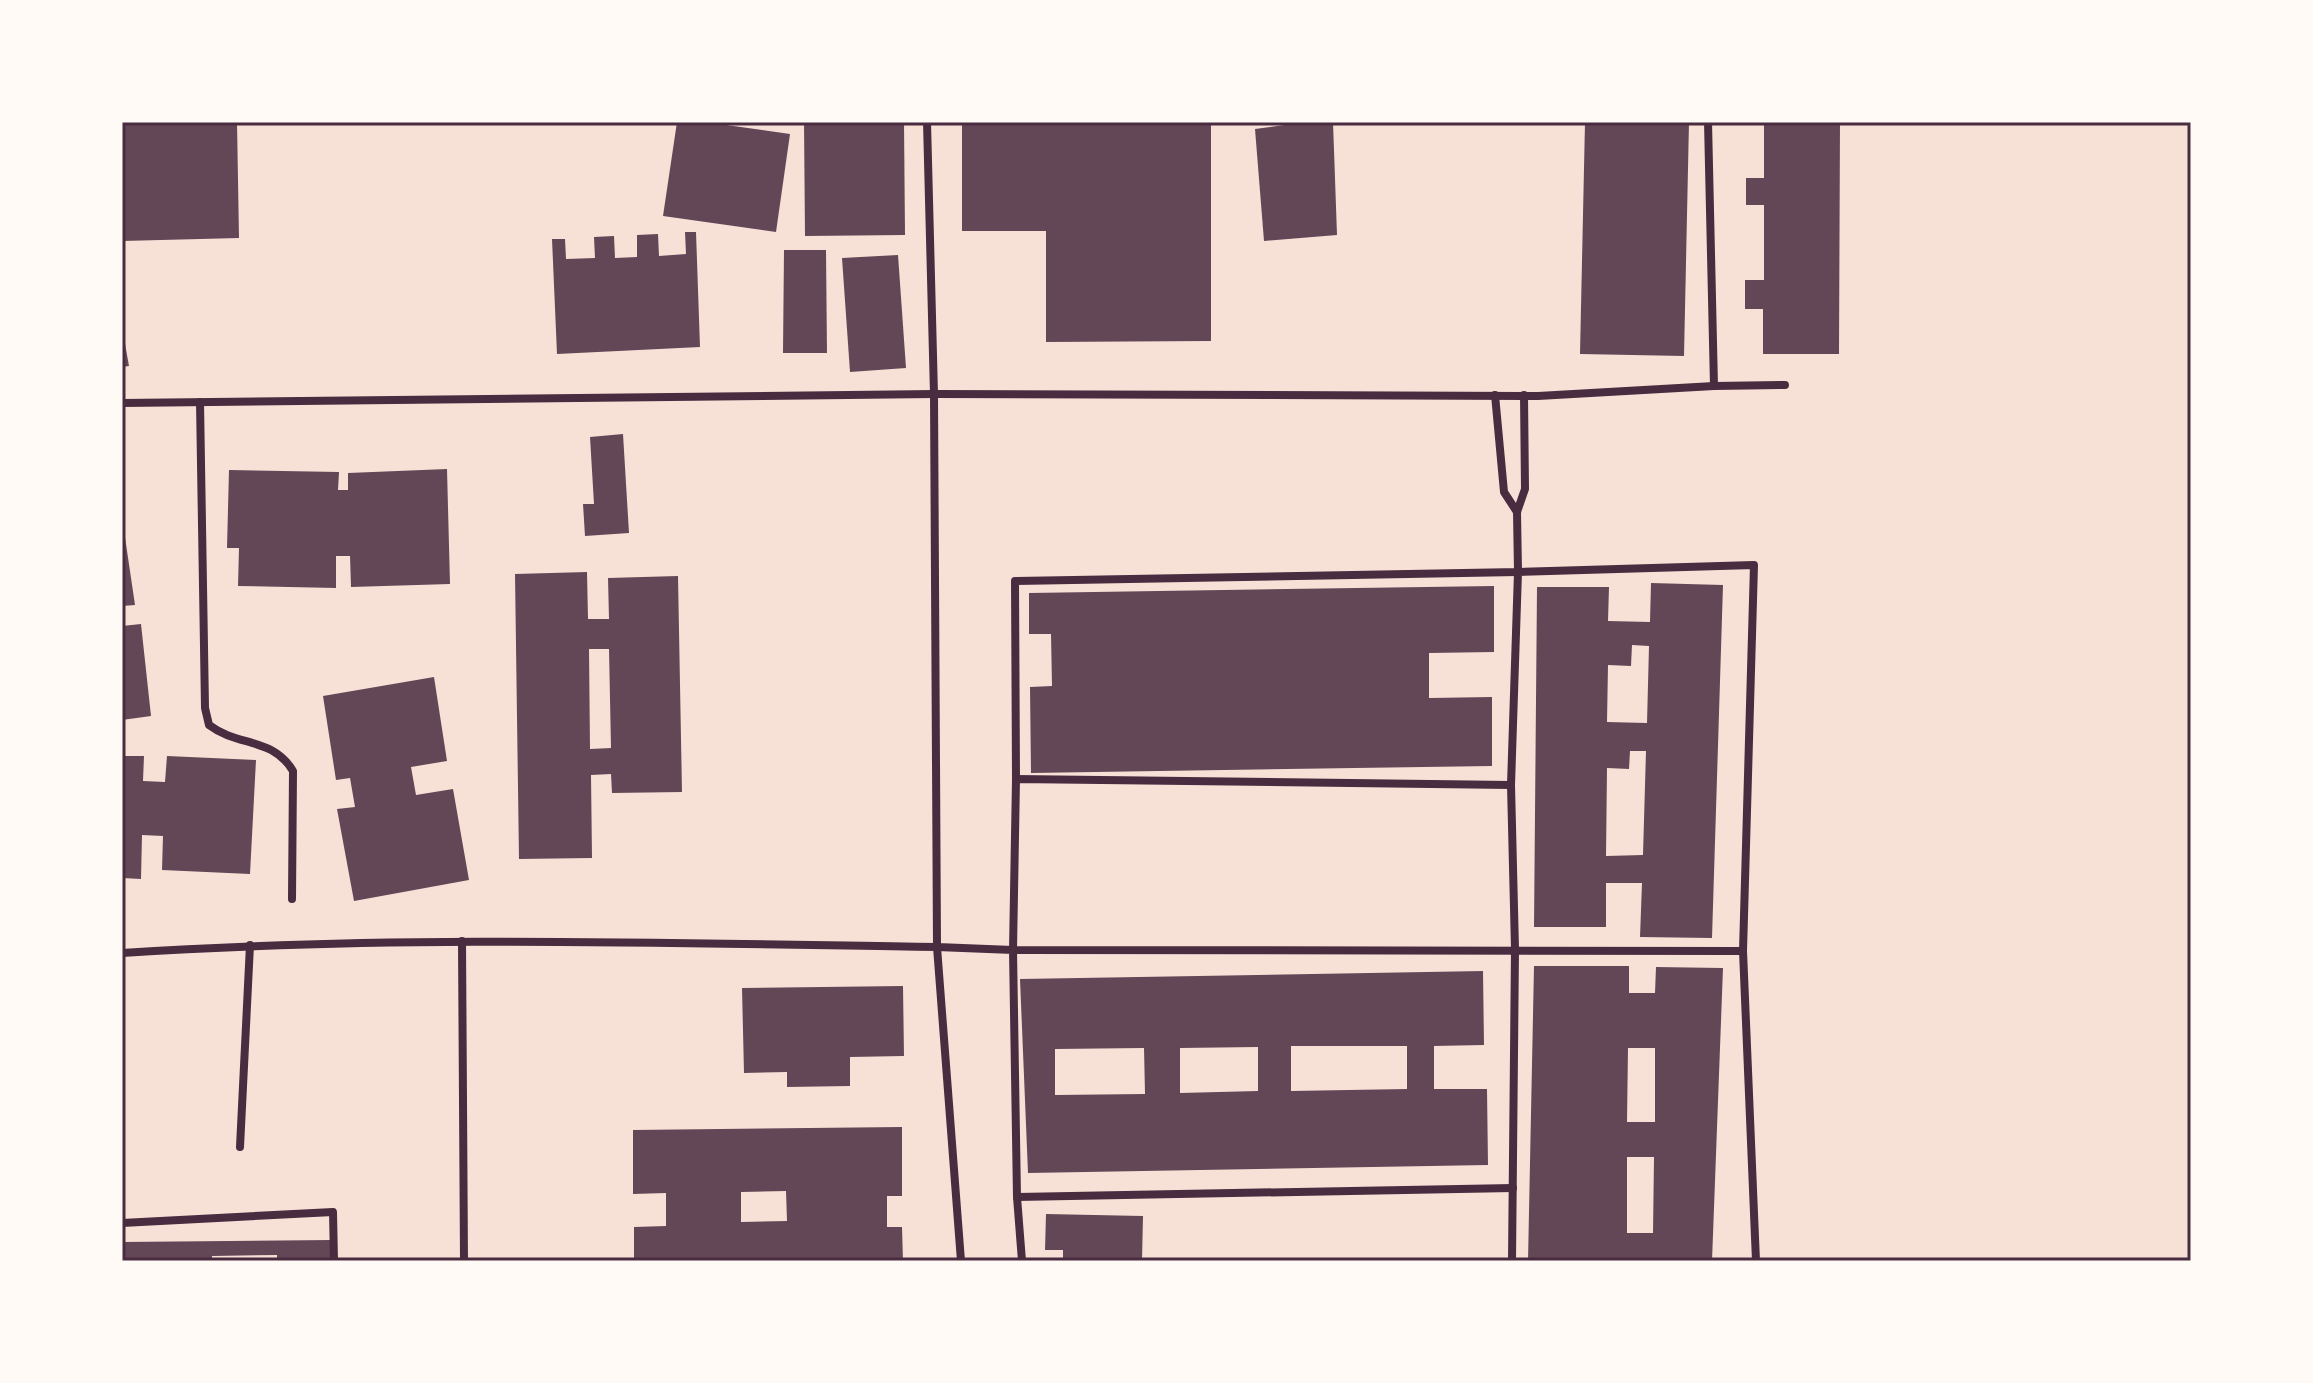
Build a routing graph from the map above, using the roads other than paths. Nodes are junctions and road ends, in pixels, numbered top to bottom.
1 (927, 122) edge
2 (1708, 122) edge
3 (1785, 385) dead end
4 (1714, 386) junction
5 (934, 394) junction
6 (1495, 395) junction
7 (1524, 395) junction
8 (200, 402) junction
9 (122, 403) edge
10 (1517, 512) junction
11 (1518, 572) junction
12 (1016, 779) junction
13 (1511, 785) junction
14 (292, 899) dead end
15 (462, 941) junction
16 (250, 945) junction
17 (937, 947) junction
18 (1515, 949) junction
19 (1013, 950) junction
20 (1743, 951) junction
21 (122, 953) edge
22 (240, 1147) dead end
23 (1513, 1188) junction
24 (1017, 1197) junction
25 (122, 1223) edge
26 (334, 1261) edge
27 (464, 1261) edge
28 (961, 1261) edge
29 (1022, 1261) edge
30 (1512, 1261) edge
31 (1756, 1261) edge

1 - 5 street
2 - 4 street
3 - 4 street
4 - 7 street
5 - 6 street
5 - 8 street
5 - 17 street
6 - 7 street
6 - 10 street
7 - 10 street
8 - 9 street
8 - 14 street
10 - 11 street
11 - 12 street
11 - 13 street
11 - 20 street
12 - 13 street
12 - 19 street
13 - 18 street
15 - 16 street
15 - 17 street
15 - 27 street
16 - 21 street
16 - 22 street
17 - 19 street
17 - 28 street
18 - 19 street
18 - 20 street
18 - 23 street
19 - 24 street
20 - 31 street
23 - 24 street
23 - 30 street
24 - 29 street
25 - 26 street

